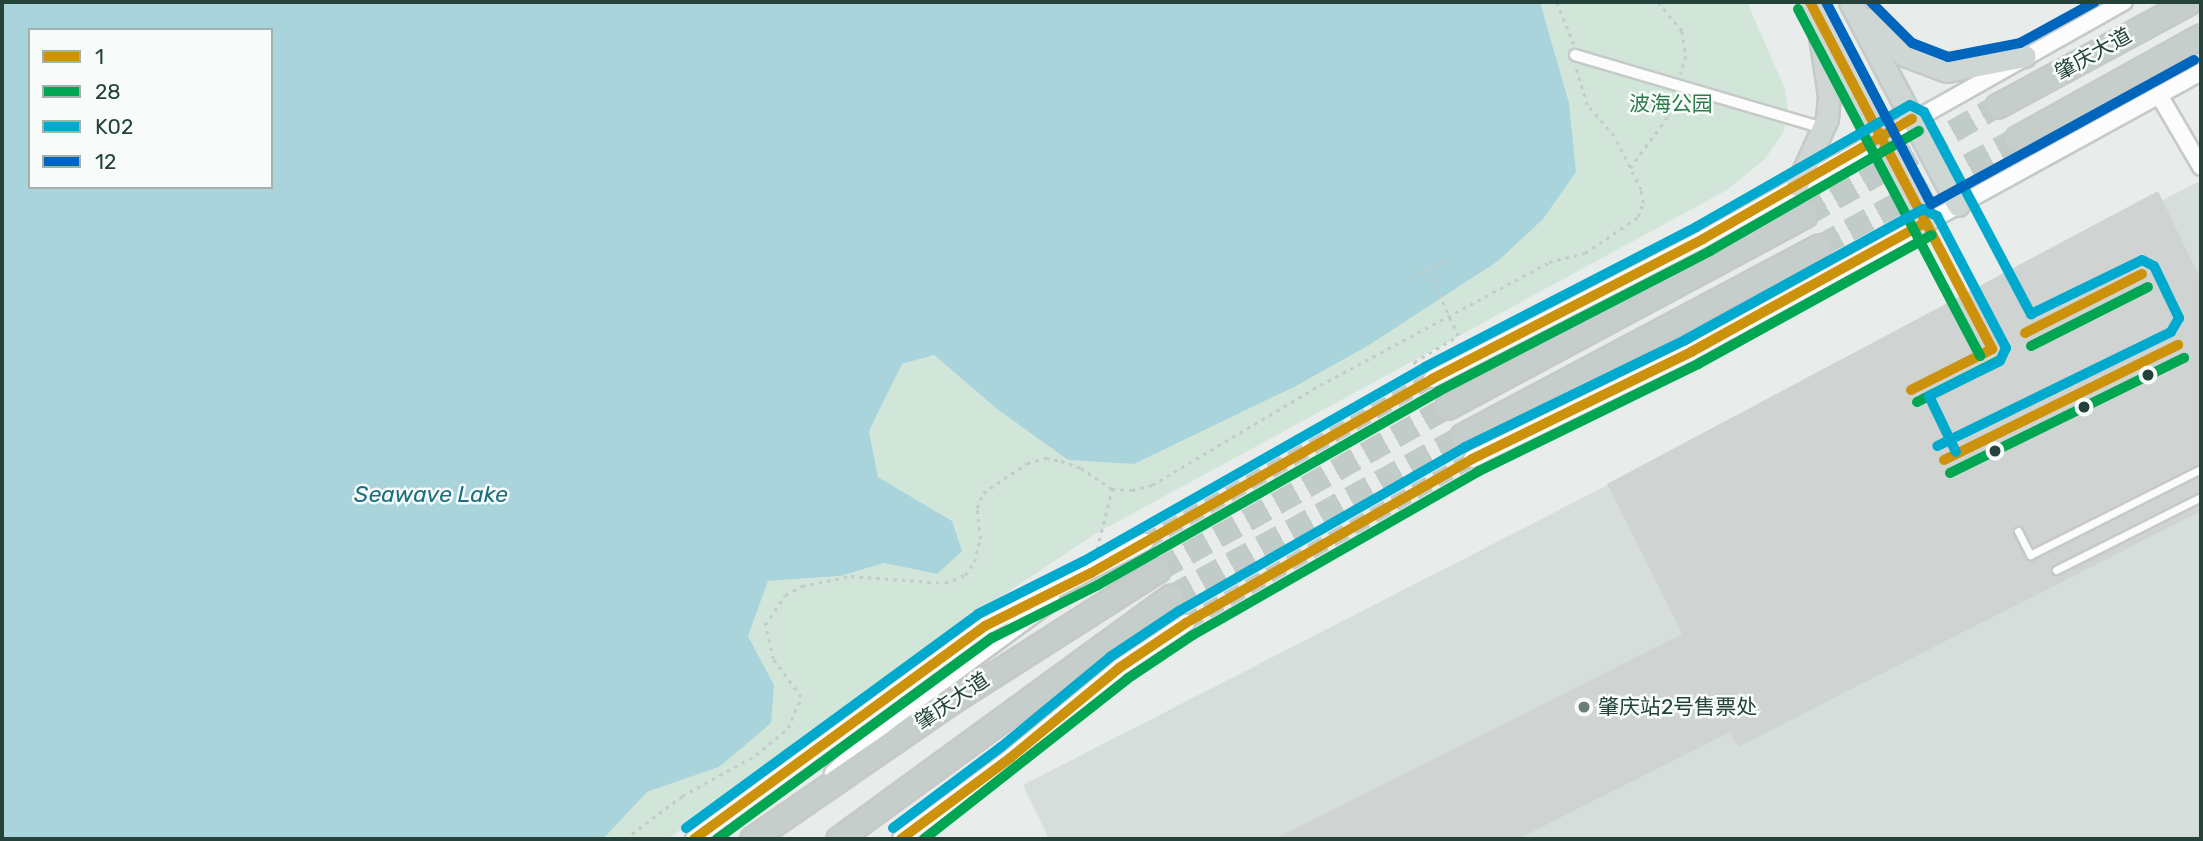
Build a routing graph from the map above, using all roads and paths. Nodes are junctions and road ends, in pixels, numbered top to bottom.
1 (1557, 2) edge
2 (1839, 2) edge
3 (1851, 2) edge
4 (2124, 2) edge
5 (2189, 2) edge
6 (1813, 8) edge
7 (2201, 36) edge
8 (1575, 55) junction
9 (2025, 56) junction
10 (2201, 72) edge
11 (2159, 95) junction
12 (1997, 106) tunnel mouth
13 (1912, 119) junction
14 (1824, 128) junction
15 (1881, 137) junction
16 (2017, 138) tunnel mouth
17 (2201, 167) edge
18 (1797, 185) junction
19 (1958, 205) junction
20 (1805, 215) tunnel mouth
21 (1925, 223) junction
22 (1819, 246) tunnel mouth
23 (1444, 261) dead end
24 (1427, 269) junction
25 (1411, 278) dead end
26 (1450, 318) junction
27 (1427, 376) joint
28 (1447, 407) tunnel mouth
29 (1462, 436) tunnel mouth
30 (1472, 459) tunnel mouth
31 (2201, 469) edge
32 (1112, 489) junction
33 (2201, 497) edge
34 (2018, 531) dead end
35 (1145, 542) tunnel mouth
36 (1158, 570) tunnel mouth
37 (2056, 570) dead end
38 (1091, 573) junction
39 (1171, 596) tunnel mouth
40 (1186, 623) tunnel mouth
41 (804, 801) junction
42 (868, 817) junction
43 (625, 839) edge
44 (694, 839) edge
45 (752, 839) edge
46 (838, 839) edge
47 (848, 839) edge
48 (901, 839) edge

1 - 8 path
2 - 6 main road
3 - 9 main road
3 - 13 main road
4 - 9 street
5 - 12 highway, 肇庆大道
6 - 14 main road
6 - 15 main road
7 - 16 highway, 肇庆大道
8 - 14 street
8 - 26 path
9 - 13 street
10 - 11 street
11 - 17 street
11 - 19 street
13 - 15 street
13 - 19 main road
14 - 18 main road
15 - 18 street
15 - 21 main road
18 - 27 street
19 - 21 street
20 - 28 highway
21 - 30 street
22 - 29 highway
23 - 24 path
24 - 25 path
24 - 26 path
26 - 27 path
26 - 32 path
31 - 34 lane
32 - 38 path
32 - 43 path
33 - 37 lane
35 - 38 street
36 - 41 highway, 肇庆大道
38 - 41 street
38 - 44 street
39 - 42 highway, 肇庆大道
40 - 48 street
41 - 45 highway, 肇庆大道
42 - 46 highway, 肇庆大道
42 - 47 street

